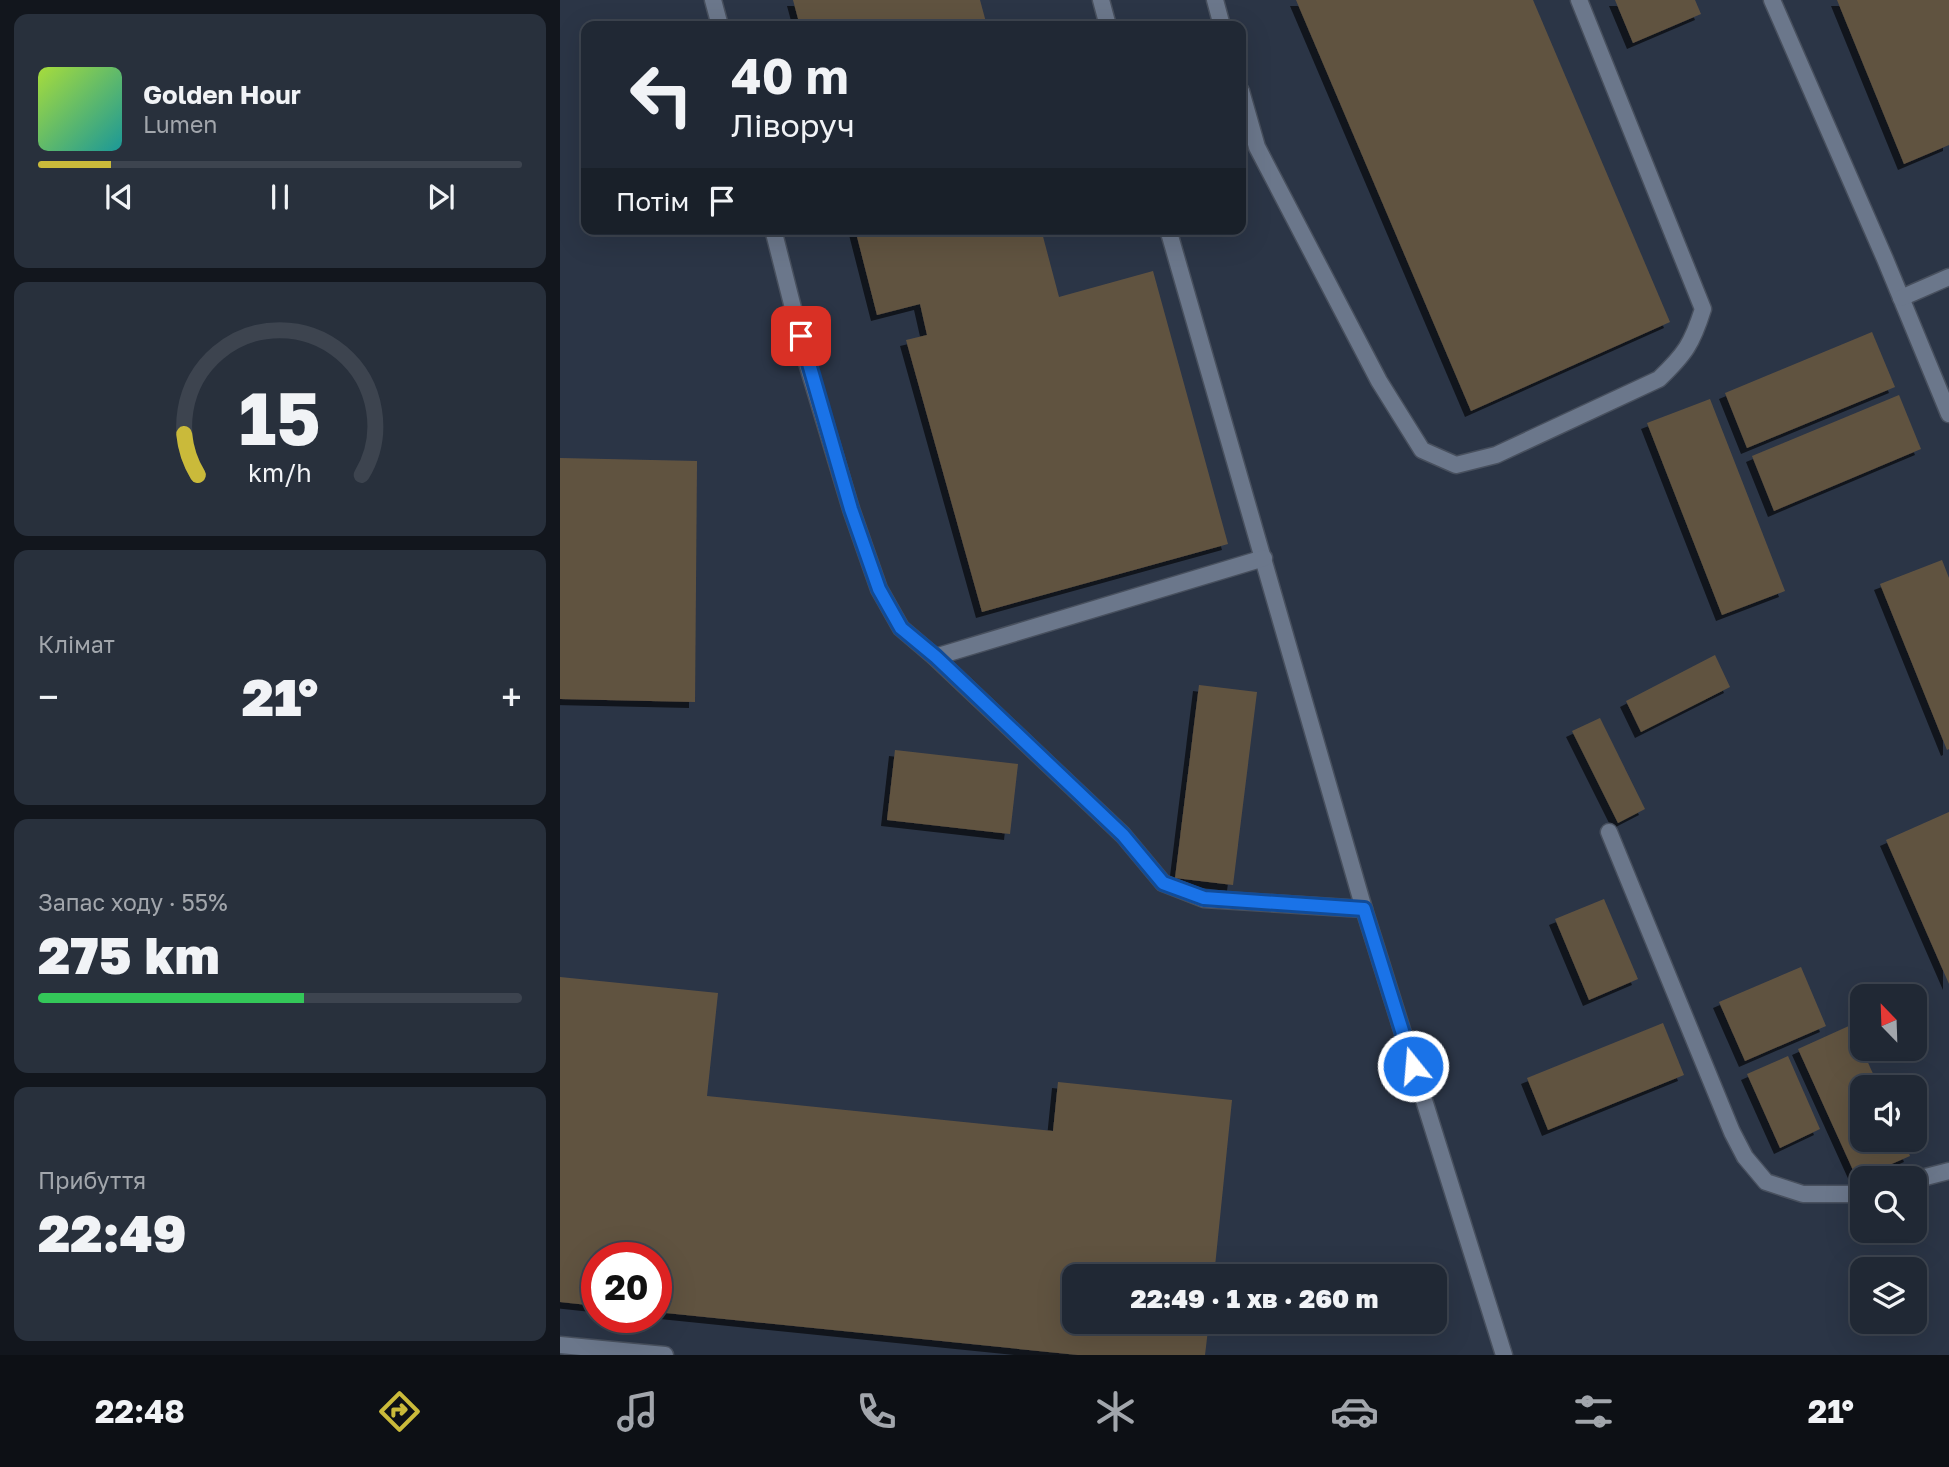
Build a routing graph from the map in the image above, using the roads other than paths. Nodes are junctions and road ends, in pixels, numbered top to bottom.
1 (713, 0) edge
2 (1101, 0) edge
3 (1215, 0) edge
4 (1579, 0) edge
5 (1772, 0) edge
6 (719, 21) edge
7 (1107, 21) edge
8 (1221, 21) edge
9 (1246, 108) edge
10 (775, 235) edge
11 (1170, 235) edge
12 (1949, 277) edge
13 (1901, 298) junction
14 (1949, 414) edge
15 (1264, 558) junction
16 (936, 657) junction
17 (1609, 832) dead end
18 (1364, 909) junction
19 (1949, 1171) edge
20 (1927, 1177) edge
21 (1850, 1194) edge
22 (560, 1345) edge
23 (665, 1355) edge
24 (1504, 1355) edge

1 - 6 lane
2 - 7 lane
3 - 8 lane
4 - 9 lane
5 - 13 lane
10 - 16 lane
11 - 15 lane
12 - 13 lane
13 - 14 lane
15 - 16 lane
15 - 18 lane
16 - 18 lane
17 - 21 lane
18 - 24 lane
19 - 20 lane
22 - 23 lane

